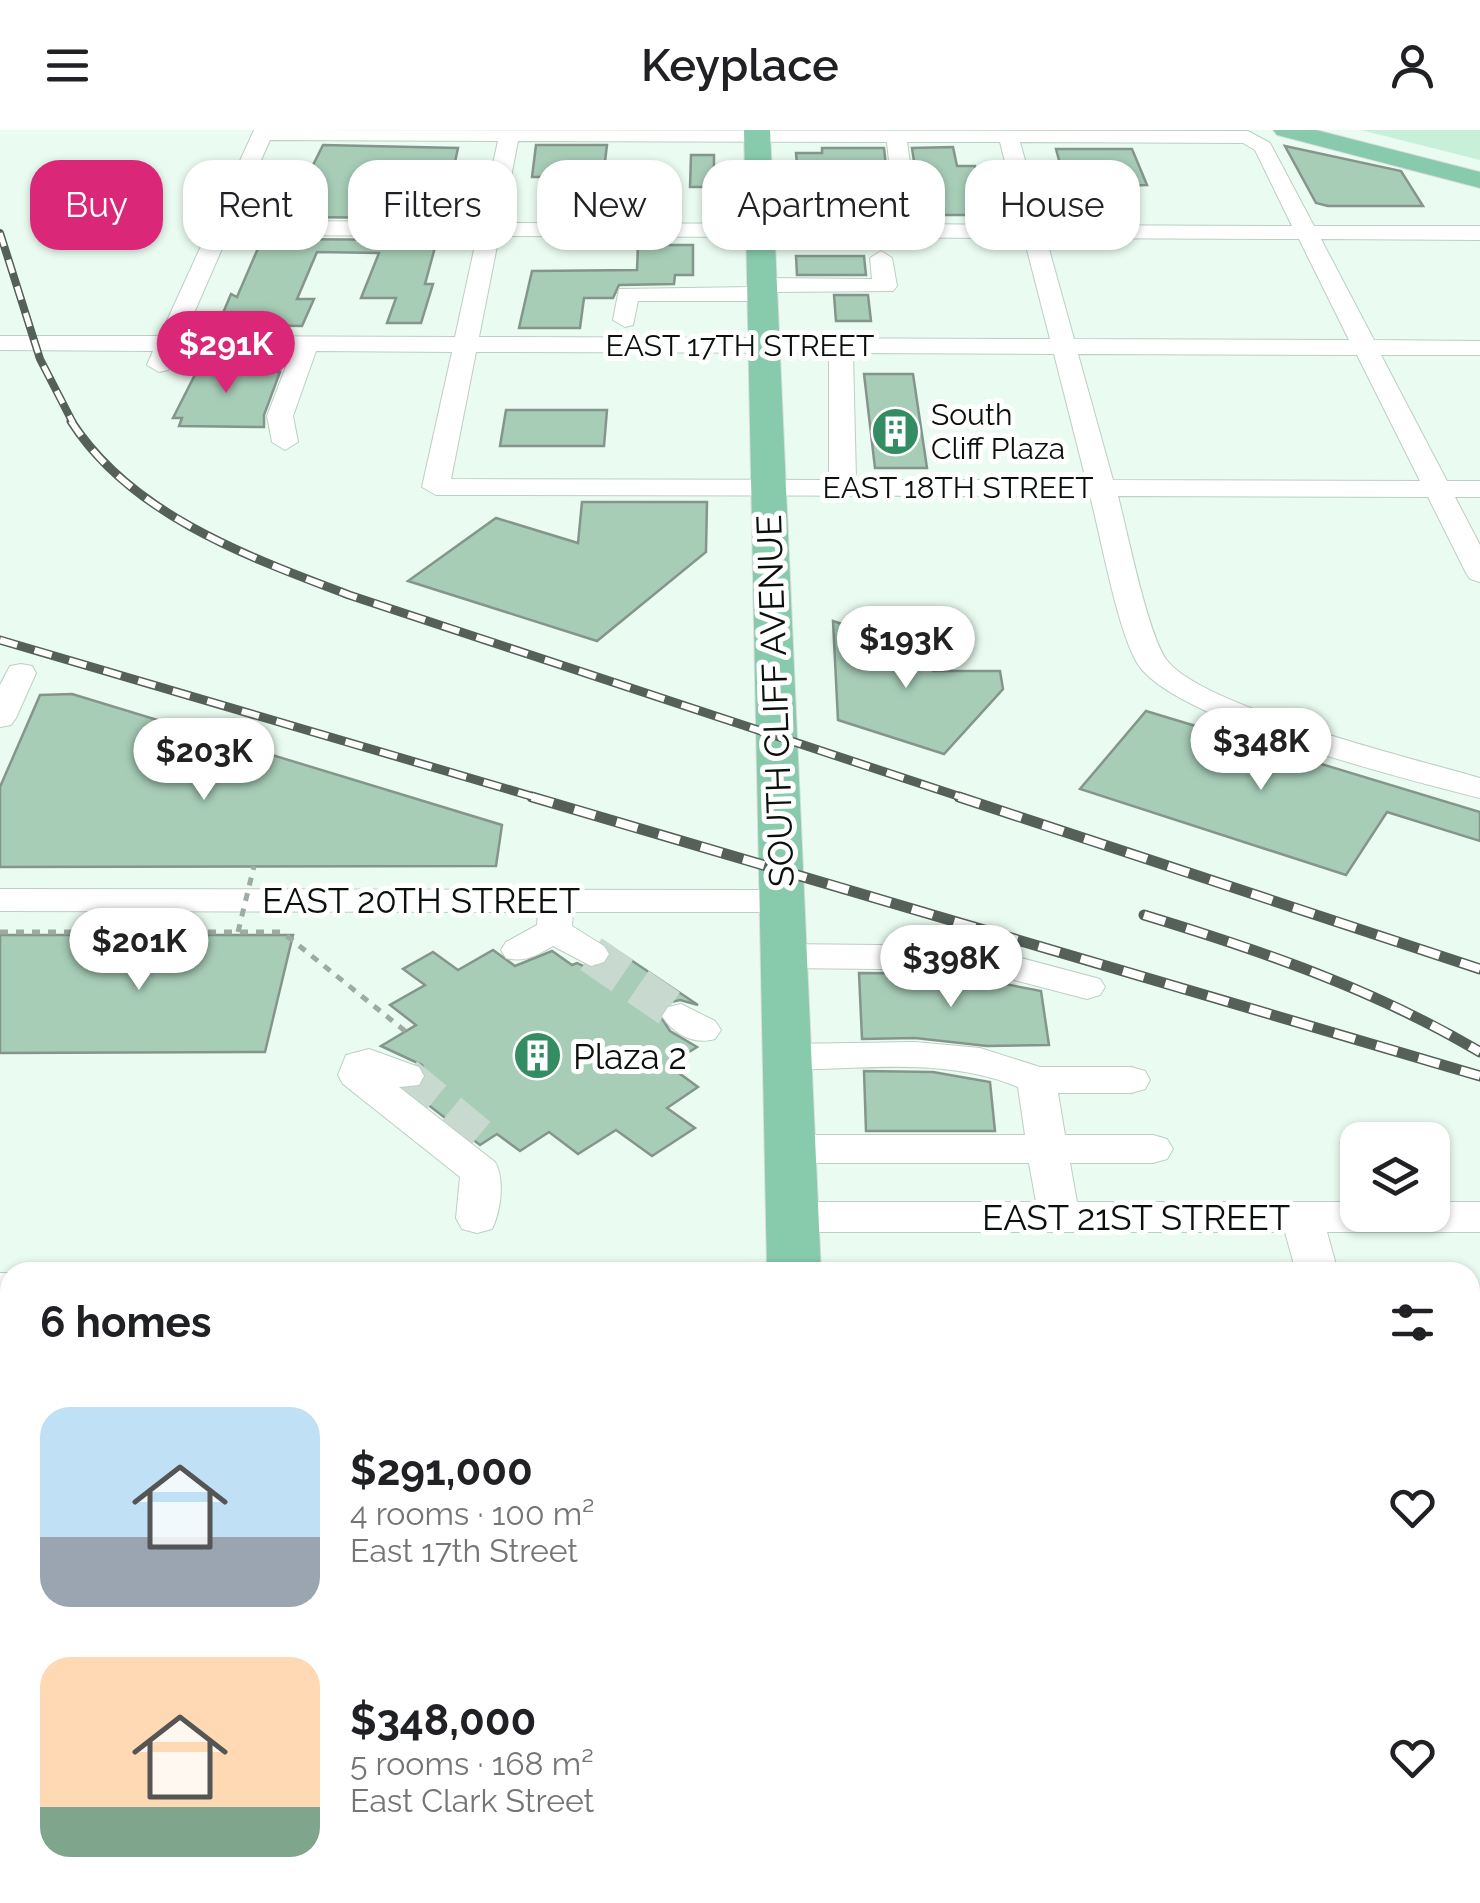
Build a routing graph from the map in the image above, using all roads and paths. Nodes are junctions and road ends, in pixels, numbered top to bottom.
1 (1286, 130) edge
2 (1332, 130) edge
3 (263, 132) edge
4 (510, 132) edge
5 (757, 132) edge
6 (1001, 133) edge
7 (896, 135) junction
8 (250, 160) edge
9 (504, 160) edge
10 (758, 160) edge
11 (899, 160) edge
12 (1010, 160) edge
13 (1480, 168) edge
14 (1480, 180) edge
15 (517, 229) edge
16 (702, 230) edge
17 (1140, 231) edge
18 (1307, 232) junction
19 (1480, 233) edge
20 (210, 250) edge
21 (486, 250) edge
22 (760, 250) edge
23 (1040, 250) edge
24 (881, 258) dead end
25 (682, 294) junction
26 (760, 313) junction
27 (680, 320) dead end
28 (630, 328) junction
29 (0, 343) edge
30 (168, 344) junction
31 (467, 345) junction
32 (841, 345) junction
33 (1066, 346) junction
34 (1362, 347) junction
35 (1480, 348) edge
36 (303, 355) junction
37 (285, 442) dead end
38 (1103, 486) junction
39 (768, 487) junction
40 (842, 487) junction
41 (1437, 489) junction
42 (1480, 489) edge
43 (1480, 573) edge
44 (21, 673) dead end
45 (0, 718) edge
46 (1480, 788) edge
47 (254, 866) dead end
48 (0, 900) edge
49 (781, 901) junction
50 (555, 915) junction
51 (0, 932) edge
52 (238, 932) junction
53 (520, 950) dead end
54 (590, 954) tunnel mouth
55 (783, 956) junction
56 (1087, 988) dead end
57 (405, 1031) dead end
58 (787, 1057) junction
59 (405, 1076) tunnel mouth
60 (1036, 1080) junction
61 (1131, 1080) dead end
62 (790, 1149) junction
63 (1047, 1149) junction
64 (1153, 1149) dead end
65 (793, 1217) junction
66 (1058, 1217) junction
67 (1302, 1217) junction
68 (477, 1218) dead end
69 (1480, 1218) edge
70 (794, 1262) edge
71 (1313, 1262) edge

1 - 14 main road
2 - 13 main road
3 - 4 street
3 - 8 street
4 - 5 street
4 - 9 street
5 - 7 street
5 - 10 main road, SOUTH CLIFF AVENUE
6 - 7 street
6 - 12 street
6 - 18 street
7 - 11 street
15 - 16 street
17 - 18 street
18 - 19 street
18 - 34 street
20 - 30 street
21 - 31 street
22 - 26 main road, SOUTH CLIFF AVENUE
23 - 33 street
24 - 26 street
25 - 26 street
25 - 27 street
25 - 28 street
26 - 28 street, EAST 17TH STREET
26 - 32 street, EAST 17TH STREET
26 - 39 main road, SOUTH CLIFF AVENUE
28 - 31 street, EAST 17TH STREET
29 - 30 street
30 - 36 street, EAST 17TH STREET
31 - 36 street, EAST 17TH STREET
31 - 39 street, EAST 18TH STREET
32 - 33 street, EAST 17TH STREET
32 - 40 street
33 - 34 street, EAST 17TH STREET
33 - 38 street
34 - 35 street, EAST 17TH STREET
34 - 41 street
36 - 37 street
38 - 40 street, EAST 18TH STREET
38 - 41 street, EAST 18TH STREET
38 - 46 street
39 - 40 street, EAST 18TH STREET
39 - 49 main road, SOUTH CLIFF AVENUE
41 - 42 street, EAST 18TH STREET
41 - 43 street
44 - 45 street
47 - 52 path, bridge
48 - 50 street, EAST 20TH STREET
49 - 50 street, EAST 20TH STREET
49 - 55 main road, SOUTH CLIFF AVENUE
50 - 53 street
50 - 54 street
51 - 52 path
52 - 57 path
55 - 56 street
55 - 58 main road, SOUTH CLIFF AVENUE
58 - 60 street
58 - 62 main road, SOUTH CLIFF AVENUE
59 - 68 street
60 - 61 street
60 - 63 street
62 - 63 street
62 - 65 main road, SOUTH CLIFF AVENUE
63 - 64 street
63 - 66 street
65 - 66 street, EAST 21ST STREET
65 - 70 main road, SOUTH CLIFF AVENUE
66 - 67 street, EAST 21ST STREET
67 - 69 street, EAST 21ST STREET
67 - 71 street

